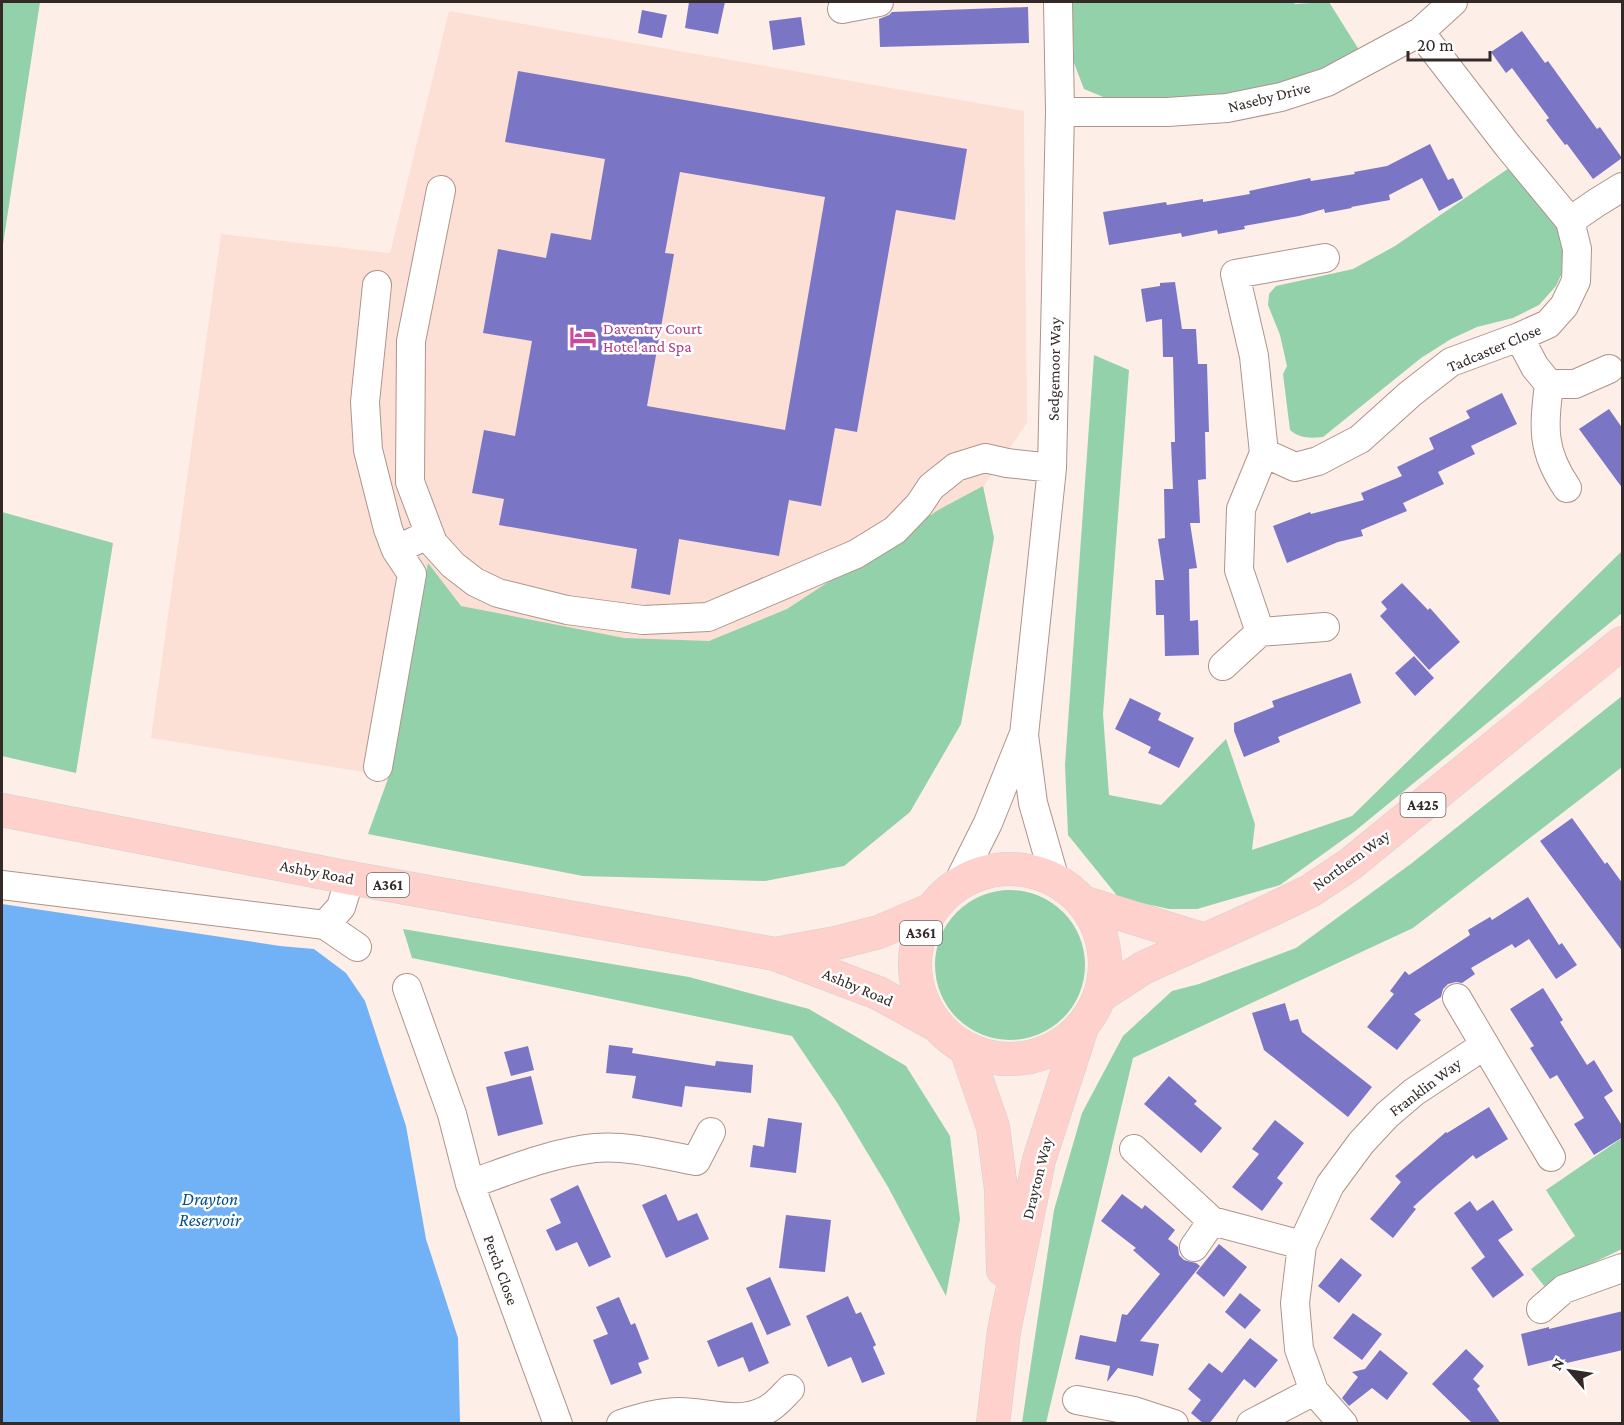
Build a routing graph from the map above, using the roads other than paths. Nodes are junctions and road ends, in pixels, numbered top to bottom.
1 (879, 2) edge
2 (1058, 2) edge
3 (1453, 2) edge
4 (842, 9) dead end
5 (1420, 32) junction
6 (1060, 112) junction
7 (1623, 187) edge
8 (441, 190) dead end
9 (1570, 221) junction
10 (1324, 258) dead end
11 (377, 285) dead end
12 (1519, 337) junction
13 (1609, 369) dead end
14 (1549, 384) junction
15 (1264, 453) junction
16 (1052, 468) junction
17 (1567, 488) dead end
18 (429, 534) junction
19 (396, 550) junction
20 (1324, 627) dead end
21 (1260, 632) junction
22 (1623, 643) edge
23 (1223, 666) dead end
24 (1024, 735) junction
25 (378, 767) dead end
26 (2, 810) edge
27 (350, 878) junction
28 (1055, 880) junction
29 (2, 885) edge
30 (957, 885) junction
31 (1082, 902) junction
32 (932, 909) junction
33 (325, 925) junction
34 (1205, 940) junction
35 (357, 947) dead end
36 (775, 954) junction
37 (407, 988) dead end
38 (1100, 996) junction
39 (1457, 998) dead end
40 (938, 1026) junction
41 (1082, 1027) junction
42 (1485, 1045) junction
43 (966, 1049) junction
44 (711, 1132) dead end
45 (1134, 1149) dead end
46 (1551, 1157) dead end
47 (470, 1184) junction
48 (1212, 1221) junction
49 (1302, 1245) junction
50 (1194, 1247) dead end
51 (1623, 1268) edge
52 (1540, 1309) dead end
53 (1004, 1331) junction
54 (790, 1389) dead end
55 (1314, 1391) junction
56 (1077, 1400) dead end
57 (558, 1424) edge
58 (621, 1424) edge
59 (993, 1424) edge
60 (1174, 1424) edge
61 (1251, 1424) edge
62 (1343, 1424) edge

1 - 4 street
2 - 6 street, Sedgemoor Way
3 - 5 street, Naseby Drive
5 - 6 street, Naseby Drive
5 - 9 street, Tadcaster Close
6 - 16 street, Sedgemoor Way
7 - 9 street
8 - 18 street
9 - 12 street, Tadcaster Close
10 - 15 street
11 - 19 street
12 - 14 street
12 - 15 street, Tadcaster Close
13 - 14 street
14 - 17 street
15 - 21 street
16 - 18 street
16 - 24 street, Sedgemoor Way
18 - 19 street
19 - 25 street
20 - 21 street
21 - 23 street
22 - 34 main road, Northern Way / A425
24 - 28 street, Sedgemoor Way
24 - 30 street, Sedgemoor Way
26 - 27 main road, Ashby Road / A361
27 - 33 street
27 - 36 main road, Ashby Road / A361
28 - 30 main road, A361
28 - 31 main road, A361
29 - 33 street
30 - 32 main road, A361
31 - 34 main road
31 - 38 main road, A361
32 - 36 main road, Ashby Road / A361
32 - 40 main road, A361
33 - 35 street
34 - 38 main road, Northern Way / A425
36 - 40 main road, Ashby Road / A361
37 - 47 street, Perch Close
38 - 41 main road, A361
39 - 42 street
40 - 43 main road, A361
41 - 43 main road, A361
41 - 53 main road, Drayton Way / A361
42 - 46 street
42 - 49 street, Franklin Way
43 - 53 main road, Drayton Way / A361
44 - 47 street
45 - 48 street
47 - 57 street, Perch Close
48 - 49 street
48 - 50 street
49 - 55 street, Franklin Way
51 - 52 street
53 - 59 main road, Drayton Way / A361
54 - 58 street
55 - 61 street
55 - 62 street, Franklin Way
56 - 60 street

